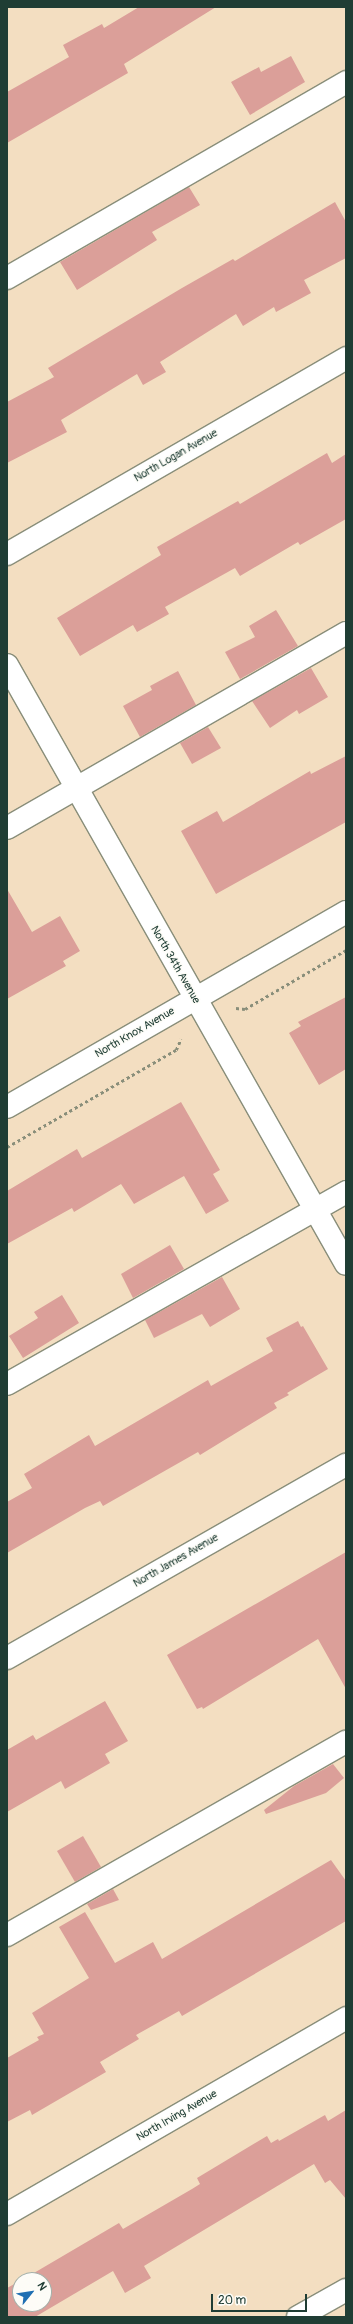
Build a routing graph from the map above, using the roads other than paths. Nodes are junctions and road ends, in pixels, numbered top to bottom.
1 (346, 82) edge
2 (7, 278) edge
3 (346, 358) edge
4 (7, 554) edge
5 (346, 633) edge
6 (7, 665) edge
7 (76, 789) junction
8 (7, 828) edge
9 (346, 912) edge
10 (194, 999) junction
11 (7, 1107) edge
12 (346, 1192) edge
13 (316, 1209) junction
14 (346, 1264) edge
15 (7, 1384) edge
16 (346, 1465) edge
17 (7, 1658) edge
18 (346, 1742) edge
19 (7, 1935) edge
20 (346, 2018) edge
21 (7, 2214) edge
22 (346, 2290) edge
23 (298, 2317) edge

1 - 2 street
3 - 4 street, North Logan Avenue
5 - 7 street
6 - 7 street, North 34th Avenue
7 - 8 street
7 - 10 street, North 34th Avenue
9 - 10 street, North Knox Avenue
10 - 11 street, North Knox Avenue
10 - 13 street, North 34th Avenue
12 - 13 street
13 - 14 street, North 34th Avenue
13 - 15 street
16 - 17 street, North James Avenue
18 - 19 street
20 - 21 street, North Irving Avenue
22 - 23 street

